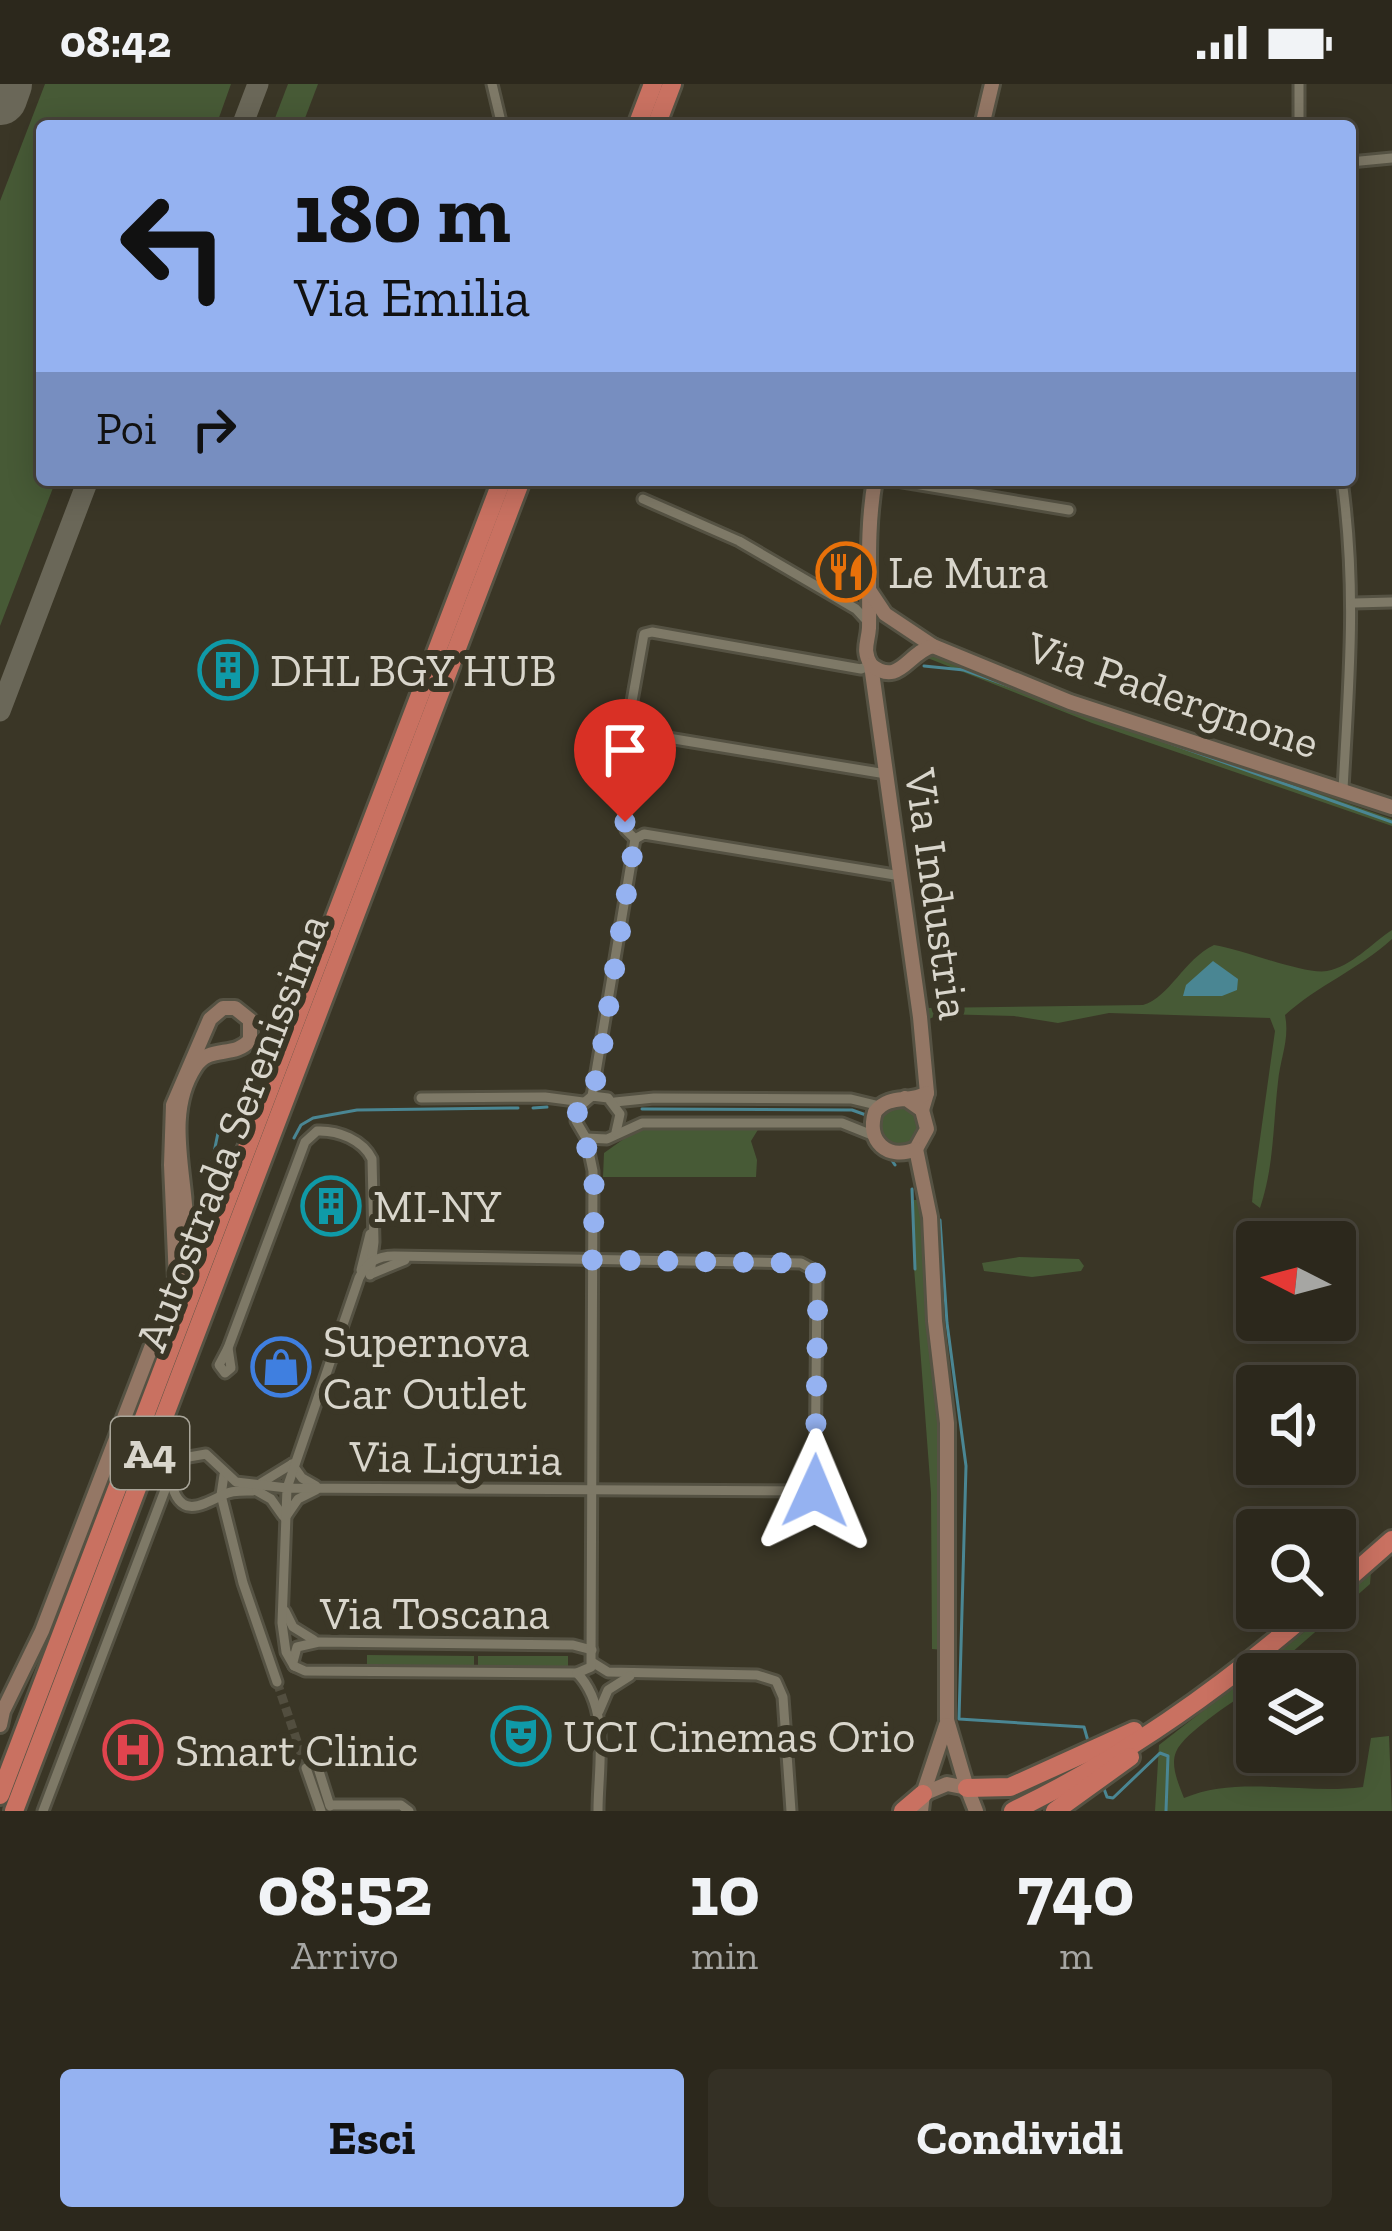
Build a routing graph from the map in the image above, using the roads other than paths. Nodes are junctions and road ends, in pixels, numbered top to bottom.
1 (492, 84) edge
2 (653, 84) edge
3 (672, 84) edge
4 (992, 84) edge
5 (1299, 84) edge
6 (501, 120) edge
7 (639, 120) edge
8 (658, 120) edge
9 (983, 120) edge
10 (1299, 120) edge
11 (1392, 158) edge
12 (1356, 161) edge
13 (500, 486) edge
14 (519, 486) edge
15 (875, 486) edge
16 (927, 486) edge
17 (1343, 486) edge
18 (643, 500) dead end
19 (1070, 510) dead end
20 (867, 589) junction
21 (1392, 602) edge
22 (1354, 604) junction
23 (885, 614) junction
24 (865, 619) junction
25 (903, 629) junction
26 (933, 646) junction
27 (912, 659) junction
28 (871, 665) junction
29 (890, 674) junction
30 (876, 704) junction
31 (632, 732) junction
32 (886, 774) junction
33 (1343, 789) junction
34 (1392, 807) edge
35 (635, 839) junction
36 (901, 876) junction
37 (208, 1027) junction
38 (221, 1050) junction
39 (600, 1062) junction
40 (280, 1084) junction
41 (927, 1094) junction
42 (422, 1098) dead end
43 (905, 1098) junction
44 (588, 1099) junction
45 (612, 1100) junction
46 (565, 1102) junction
47 (880, 1106) junction
48 (922, 1110) junction
49 (576, 1121) junction
50 (872, 1135) junction
51 (612, 1136) junction
52 (586, 1138) junction
53 (916, 1149) junction
54 (894, 1154) junction
55 (593, 1171) junction
56 (919, 1174) junction
57 (373, 1223) junction
58 (409, 1259) junction
59 (374, 1260) junction
60 (592, 1260) junction
61 (365, 1276) junction
62 (176, 1280) junction
63 (228, 1348) dead end
64 (292, 1464) junction
65 (223, 1469) junction
66 (171, 1480) junction
67 (286, 1488) junction
68 (321, 1488) junction
69 (254, 1489) junction
70 (591, 1491) junction
71 (221, 1495) junction
72 (285, 1518) junction
73 (228, 1522) junction
74 (1392, 1540) edge
75 (1356, 1572) edge
76 (284, 1607) junction
77 (590, 1621) junction
78 (1287, 1629) edge
79 (319, 1642) junction
80 (573, 1645) junction
81 (592, 1656) junction
82 (294, 1666) junction
83 (577, 1673) junction
84 (634, 1674) junction
85 (278, 1682) tunnel mouth
86 (17, 1686) junction
87 (1197, 1700) junction
88 (0, 1702) edge
89 (599, 1711) junction
90 (947, 1720) junction
91 (0, 1727) edge
92 (0, 1739) edge
93 (306, 1768) tunnel mouth
94 (319, 1771) tunnel mouth
95 (967, 1788) junction
96 (0, 1795) edge
97 (922, 1803) edge
98 (327, 1809) edge
99 (14, 1811) edge
100 (43, 1811) edge
101 (409, 1811) edge
102 (598, 1811) edge
103 (788, 1811) edge
104 (903, 1811) edge
105 (976, 1811) edge
106 (1013, 1811) edge
107 (1055, 1811) edge

1 - 6 street
2 - 7 highway
3 - 8 highway
4 - 9 street
5 - 10 street
11 - 12 street
13 - 40 highway, Autostrada Serenissima / A4
14 - 40 highway, Autostrada Serenissima / A4
15 - 20 street, Via Industria
16 - 19 street
17 - 22 street
18 - 24 street
20 - 23 street, Via Padergnone
20 - 24 street, Via Industria
21 - 22 street
22 - 33 street
23 - 24 street
23 - 25 street, Via Padergnone
24 - 25 street
24 - 28 street, Via Industria
25 - 26 street, Via Padergnone
25 - 27 street
26 - 27 street
26 - 33 street, Via Padergnone
27 - 29 street
28 - 29 street
28 - 30 street, Via Industria
28 - 31 street
29 - 30 street
30 - 32 street, Via Industria
31 - 32 street
31 - 35 street
32 - 36 street, Via Industria
33 - 34 street, Via Padergnone
35 - 36 street
35 - 39 street
36 - 41 street, Via Industria
37 - 38 street
37 - 38 street
37 - 62 street
38 - 62 street
39 - 44 street
39 - 45 street
40 - 96 highway, Autostrada Serenissima / A4
40 - 99 highway, Autostrada Serenissima / A4
41 - 43 street
41 - 48 street, Via Industria
42 - 46 street
43 - 47 street
43 - 48 street
44 - 45 street
44 - 46 street
44 - 49 street
45 - 47 street
45 - 51 street
46 - 49 street
47 - 50 street
48 - 53 street
49 - 52 street
50 - 51 street
50 - 54 street
51 - 52 street
51 - 55 street
52 - 55 street
53 - 54 street
53 - 56 street
54 - 56 street
55 - 60 street
56 - 90 street
57 - 59 street
57 - 61 street
57 - 63 street
58 - 59 street
58 - 60 street
58 - 61 street
59 - 61 street
60 - 70 street
60 - 70 street, Via Liguria
61 - 64 street
62 - 86 street
64 - 67 street
64 - 68 street, Via Liguria
64 - 69 street, Via Liguria
65 - 66 street
65 - 69 street, Via Liguria
65 - 71 street
66 - 71 street
66 - 100 street
67 - 68 street, Via Liguria
67 - 69 street, Via Liguria
67 - 72 street
68 - 70 street, Via Liguria
68 - 72 street, Via Liguria
69 - 71 street
69 - 72 street, Via Liguria
69 - 73 street
70 - 77 street
71 - 73 street
72 - 76 street
73 - 85 street
74 - 75 highway
76 - 79 street
76 - 82 street
77 - 80 street
77 - 81 street
78 - 87 highway
79 - 80 street, Via Toscana
79 - 82 street, Via Toscana
80 - 81 street, Via Toscana
81 - 83 street
81 - 84 street, Via Toscana
82 - 83 street
83 - 89 street
84 - 89 street
84 - 103 street, Via Toscana
86 - 88 street
86 - 91 street
87 - 95 highway
87 - 106 highway
87 - 107 highway
89 - 102 street
90 - 95 street
90 - 97 street
91 - 92 street
93 - 98 street
94 - 98 street
95 - 97 street
95 - 105 street
97 - 104 highway
98 - 101 street

